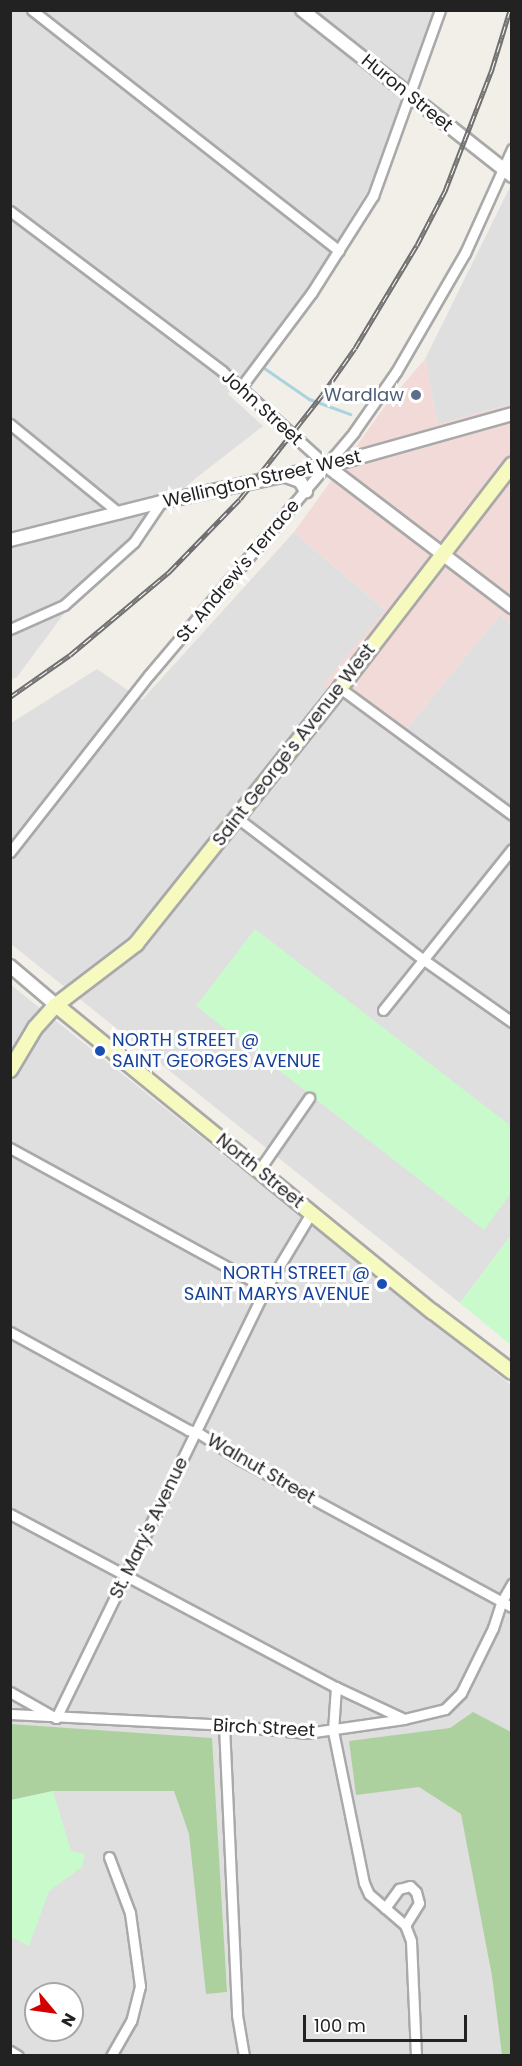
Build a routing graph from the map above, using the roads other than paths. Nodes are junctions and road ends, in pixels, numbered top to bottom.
1 (33, 10) edge
2 (302, 10) edge
3 (440, 10) edge
4 (410, 98) junction
5 (512, 149) edge
6 (507, 172) edge
7 (10, 211) edge
8 (339, 251) junction
9 (241, 387) junction
10 (512, 414) edge
11 (10, 424) edge
12 (512, 465) edge
13 (327, 466) junction
14 (285, 475) junction
15 (306, 491) junction
16 (161, 502) junction
17 (119, 513) junction
18 (10, 540) edge
19 (442, 552) junction
20 (512, 607) edge
21 (10, 629) edge
22 (340, 688) junction
23 (512, 815) edge
24 (236, 817) junction
25 (512, 849) edge
26 (10, 852) edge
27 (424, 960) junction
28 (10, 966) edge
29 (56, 1005) junction
30 (383, 1010) dead end
31 (512, 1022) edge
32 (10, 1070) edge
33 (309, 1098) dead end
34 (10, 1148) edge
35 (259, 1170) junction
36 (311, 1213) junction
37 (266, 1288) junction
38 (10, 1332) edge
39 (512, 1371) edge
40 (197, 1432) junction
41 (10, 1514) edge
42 (125, 1576) junction
43 (512, 1584) edge
44 (502, 1601) junction
45 (512, 1606) edge
46 (336, 1687) junction
47 (10, 1692) edge
48 (10, 1714) edge
49 (56, 1718) junction
50 (404, 1719) junction
51 (224, 1725) junction
52 (333, 1731) junction
53 (109, 1857) dead end
54 (385, 1908) junction
55 (405, 1925) junction
56 (10, 2051) edge
57 (18, 2055) edge
58 (111, 2055) edge
59 (244, 2055) edge
60 (416, 2055) edge

1 - 8 street
2 - 4 street, Huron Street
3 - 4 street
4 - 6 street, Huron Street
4 - 8 street
5 - 6 street, St. Andrew's Terrace
6 - 13 street, St. Andrew's Terrace
7 - 9 street, John Street
8 - 9 street
9 - 13 street, John Street
10 - 13 street, Wellington Street West
11 - 17 street
12 - 19 main road, Saint George's Avenue West
13 - 14 street, Wellington Street West
13 - 15 street, St. Andrew's Terrace
13 - 19 street, John Street
14 - 15 street
14 - 16 street, Wellington Street West
15 - 26 street, St. Andrew's Terrace
16 - 17 street, Wellington Street West
16 - 21 street
17 - 18 street, Wellington Street West
19 - 20 street, John Street
19 - 22 main road, Saint George's Avenue West
22 - 23 street
22 - 24 main road, Saint George's Avenue West
24 - 27 street
24 - 29 main road, Saint George's Avenue West
25 - 27 street
27 - 30 street
27 - 31 street
28 - 29 street, North Street
29 - 32 main road, Saint George's Avenue West
29 - 35 main road, North Street
33 - 35 street
34 - 37 street
35 - 36 main road, North Street
36 - 37 street, St. Mary's Avenue
36 - 39 main road, North Street
37 - 40 street, St. Mary's Avenue
38 - 40 street, Walnut Street
40 - 42 street, St. Mary's Avenue
40 - 44 street, Walnut Street
41 - 42 street
42 - 46 street
42 - 49 street, St. Mary's Avenue
43 - 44 street, Birch Street
44 - 45 street, Walnut Street
44 - 50 street, Birch Street
46 - 50 street
46 - 52 street
47 - 49 street
48 - 49 street, Birch Street
49 - 51 street, Birch Street
50 - 52 street, Birch Street
51 - 52 street, Birch Street
51 - 59 street
52 - 54 street
53 - 58 street
54 - 55 street
54 - 55 street
55 - 60 street
56 - 57 street

